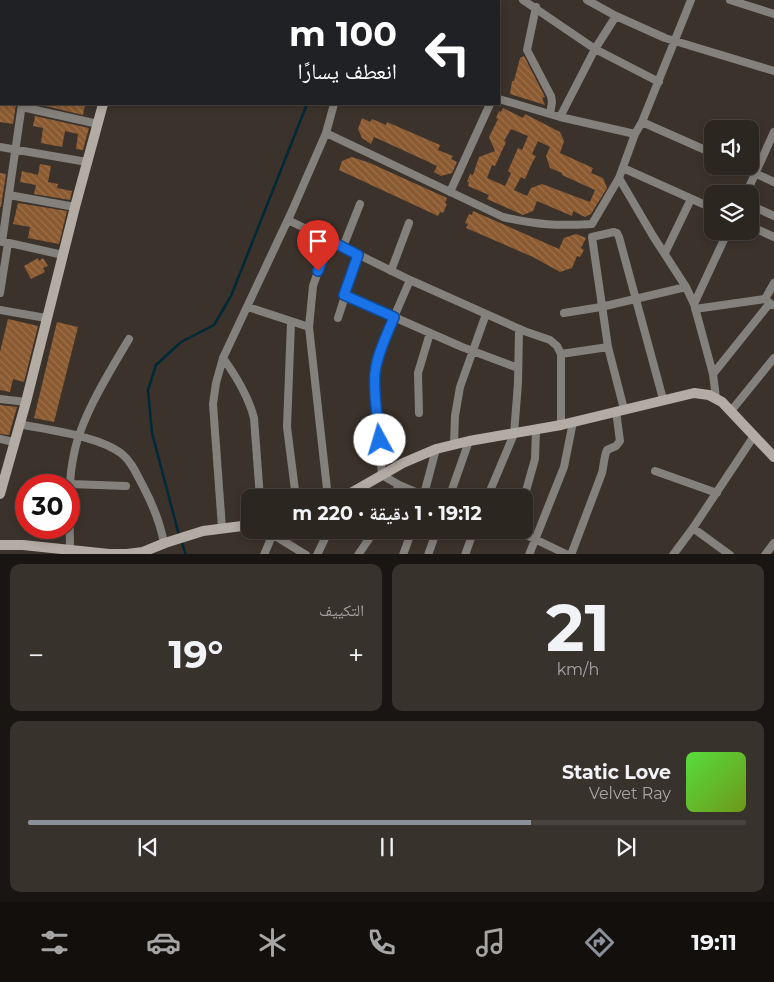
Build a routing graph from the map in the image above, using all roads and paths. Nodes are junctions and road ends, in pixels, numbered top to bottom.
1 (523, 0) edge
2 (587, 0) edge
3 (691, 0) edge
4 (730, 0) edge
5 (536, 7) junction
6 (774, 14) edge
7 (616, 16) junction
8 (675, 42) junction
9 (595, 49) junction
10 (774, 71) edge
11 (659, 82) junction
12 (500, 99) edge
13 (104, 105) edge
14 (334, 105) edge
15 (490, 105) edge
16 (22, 106) edge
17 (550, 114) junction
18 (560, 117) junction
19 (642, 122) junction
20 (98, 124) junction
21 (774, 132) edge
22 (326, 133) junction
23 (635, 134) junction
24 (0, 147) edge
25 (704, 149) edge
26 (16, 150) junction
27 (87, 162) junction
28 (759, 164) edge
29 (623, 168) junction
30 (756, 175) edge
31 (620, 178) junction
32 (774, 182) edge
33 (450, 192) junction
34 (9, 195) junction
35 (691, 199) junction
36 (360, 204) dead end
37 (704, 205) edge
38 (75, 207) junction
39 (759, 209) edge
40 (774, 216) edge
41 (288, 220) junction
42 (409, 223) dead end
43 (592, 224) junction
44 (759, 230) edge
45 (592, 237) junction
46 (774, 237) edge
47 (329, 240) junction
48 (724, 240) edge
49 (3, 242) edge
50 (343, 247) junction
51 (665, 254) junction
52 (62, 255) junction
53 (358, 255) junction
54 (391, 271) junction
55 (410, 280) junction
56 (774, 283) edge
57 (686, 287) junction
58 (0, 294) edge
59 (344, 295) junction
60 (635, 299) junction
61 (770, 303) edge
62 (248, 307) junction
63 (602, 307) junction
64 (695, 307) junction
65 (0, 310) edge
66 (564, 313) dead end
67 (486, 314) junction
68 (394, 317) junction
69 (46, 318) junction
70 (338, 318) dead end
71 (291, 322) junction
72 (309, 328) junction
73 (519, 329) junction
74 (430, 333) junction
75 (129, 339) dead end
76 (608, 347) junction
77 (472, 352) junction
78 (561, 354) junction
79 (222, 358) junction
80 (774, 358) edge
81 (518, 368) junction
82 (713, 374) junction
83 (716, 398) junction
84 (0, 399) edge
85 (663, 399) junction
86 (26, 402) junction
87 (620, 410) junction
88 (731, 411) junction
89 (419, 413) dead end
90 (573, 422) junction
91 (19, 424) junction
92 (560, 425) junction
93 (536, 430) junction
94 (514, 434) junction
95 (78, 436) junction
96 (754, 436) junction
97 (0, 439) edge
98 (469, 441) junction
99 (14, 442) junction
100 (454, 444) junction
101 (436, 449) junction
102 (772, 450) edge
103 (655, 471) dead end
104 (71, 474) edge
105 (382, 475) junction
106 (80, 484) edge
107 (399, 485) junction
108 (126, 486) dead end
109 (1, 487) edge
110 (259, 489) edge
111 (295, 489) edge
112 (327, 489) edge
113 (358, 489) edge
114 (397, 489) edge
115 (408, 489) edge
116 (427, 489) edge
117 (452, 489) edge
118 (491, 489) edge
119 (527, 489) edge
120 (717, 492) junction
121 (241, 526) edge
122 (222, 528) junction
123 (693, 528) junction
124 (533, 537) edge
125 (536, 538) junction
126 (70, 539) edge
127 (270, 539) edge
128 (284, 539) edge
129 (324, 539) edge
130 (369, 539) edge
131 (409, 539) edge
132 (434, 539) edge
133 (471, 539) edge
134 (165, 543) junction
135 (774, 543) edge
136 (0, 545) edge
137 (70, 550) junction
138 (36, 551) edge
139 (127, 554) edge
140 (264, 554) edge
141 (306, 554) edge
142 (316, 554) edge
143 (358, 554) edge
144 (403, 554) edge
145 (428, 554) edge
146 (465, 554) edge
147 (529, 554) edge
148 (570, 554) edge
149 (673, 554) edge
150 (730, 554) edge
151 (765, 554) edge

1 - 5 street
2 - 7 street
3 - 8 street
4 - 6 street
5 - 9 street
5 - 17 street
7 - 8 street
7 - 9 street
8 - 10 street
8 - 11 street
9 - 11 street
9 - 18 street
11 - 19 street
12 - 17 street
13 - 20 street
14 - 22 street
15 - 33 street
16 - 20 street
16 - 26 street
17 - 18 street
18 - 23 street
19 - 23 street
19 - 25 street
20 - 27 street
21 - 28 street
22 - 33 street
22 - 41 street
23 - 29 street
24 - 26 street
26 - 27 street
26 - 34 street
27 - 38 street
29 - 31 street
29 - 35 street
30 - 32 street
31 - 43 street
31 - 51 street
33 - 43 street
34 - 38 street
34 - 49 street
35 - 37 street
35 - 51 street
36 - 50 street
38 - 52 street
39 - 40 street
41 - 47 street
41 - 62 street
42 - 54 street
43 - 45 street
44 - 46 street
45 - 60 street
45 - 63 street
47 - 50 street
47 - 72 street
48 - 64 street
49 - 52 street
49 - 58 street
50 - 53 street
51 - 57 street
52 - 69 street
53 - 54 street
53 - 59 street
54 - 55 street
55 - 67 street
55 - 68 street
56 - 61 street
57 - 60 street
57 - 64 street
59 - 68 street
59 - 70 street
60 - 63 street
60 - 85 street
61 - 64 street
61 - 82 street
62 - 71 street
62 - 79 street
63 - 66 street
63 - 76 street
64 - 82 street
65 - 69 street
67 - 73 street
67 - 77 street
68 - 74 street
68 - 105 street
69 - 86 street
71 - 72 street
71 - 111 street
72 - 112 street
73 - 78 street
73 - 81 street
74 - 77 street
74 - 89 street
75 - 95 street
76 - 78 street
76 - 87 street
77 - 81 street
77 - 100 street
78 - 92 street
79 - 110 street
79 - 122 street
80 - 88 street
81 - 94 street
82 - 83 street
83 - 85 street
83 - 88 street
84 - 86 street
85 - 87 street
86 - 91 street
87 - 90 street
87 - 148 street
88 - 96 street
90 - 92 street
90 - 125 street
91 - 95 street
91 - 99 street
92 - 93 street
93 - 94 street
93 - 119 street
94 - 98 street
94 - 118 street
95 - 104 street
95 - 134 street
96 - 102 street
96 - 120 street
97 - 99 street
98 - 100 street
98 - 117 street
99 - 109 street
100 - 101 street
101 - 105 street
101 - 116 street
103 - 120 street
105 - 107 street
105 - 113 street
106 - 108 street
107 - 114 street
107 - 115 street
120 - 123 street
121 - 122 street
122 - 134 street
123 - 149 street
123 - 150 street
124 - 125 street
125 - 147 street
125 - 148 street
126 - 137 street
127 - 140 street
128 - 141 street
129 - 142 street
130 - 143 street
131 - 144 street
132 - 145 street
133 - 146 street
134 - 139 street
135 - 151 street
136 - 138 street
137 - 138 street
137 - 139 street

